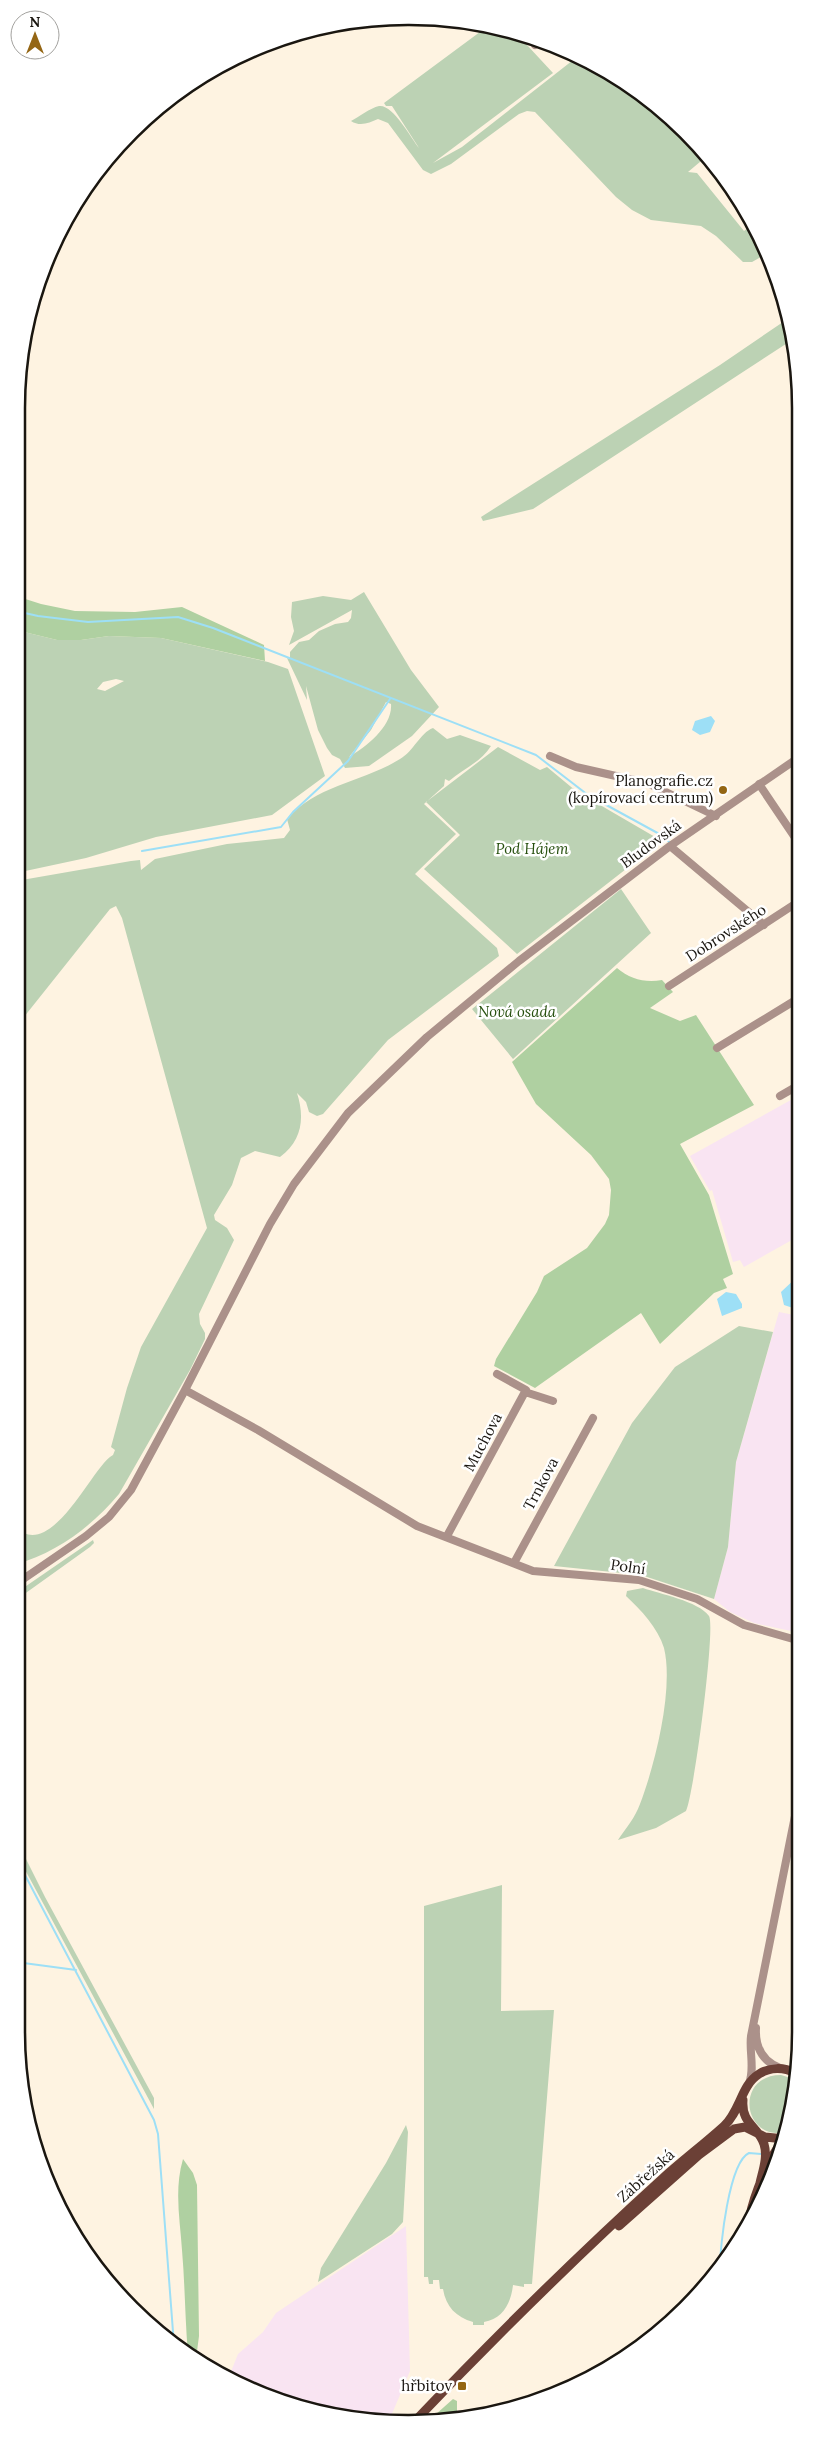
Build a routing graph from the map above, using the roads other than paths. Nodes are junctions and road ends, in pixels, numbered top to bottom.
1 (550, 756) dead end
2 (792, 762) edge
3 (759, 784) junction
4 (716, 816) junction
5 (792, 833) edge
6 (670, 846) junction
7 (792, 906) edge
8 (764, 925) junction
9 (669, 986) dead end
10 (792, 1002) edge
11 (717, 1048) dead end
12 (792, 1089) edge
13 (780, 1096) dead end
14 (497, 1374) dead end
15 (185, 1390) junction
16 (525, 1392) junction
17 (553, 1401) dead end
18 (593, 1418) dead end
19 (447, 1536) junction
20 (514, 1563) junction
21 (25, 1578) edge
22 (792, 1639) edge
23 (792, 1831) edge
24 (758, 2006) junction
25 (785, 2069) junction
26 (790, 2069) edge
27 (790, 2071) edge
28 (749, 2084) junction
29 (744, 2095) junction
30 (755, 2132) junction
31 (776, 2140) edge
32 (764, 2175) edge
33 (760, 2183) junction
34 (759, 2186) edge
35 (561, 2274) junction
36 (421, 2414) edge

1 - 4 street
2 - 3 street, Bludovská
3 - 4 street, Bludovská
3 - 5 street
4 - 6 street, Bludovská
6 - 8 street
6 - 15 street, Bludovská
7 - 8 street, Dobrovského
8 - 9 street, Dobrovského
10 - 11 street
12 - 13 street
14 - 16 street
15 - 19 street, Polní
15 - 21 street, Bludovská
16 - 17 street
16 - 19 street, Muchova
18 - 20 street, Trnkova
19 - 20 street, Polní
20 - 22 street, Polní
23 - 24 street, Zábřežská
24 - 25 street, Zábřežská
24 - 28 street, Zábřežská
25 - 26 main road
25 - 27 main road, Zábřežská
25 - 28 main road
28 - 29 main road, Zábřežská
29 - 30 main road
29 - 35 main road, Zábřežská
30 - 31 main road, Zábřežská
30 - 33 main road
30 - 35 main road, Zábřežská
32 - 33 main road
33 - 34 main road
35 - 36 main road, Zábřežská

